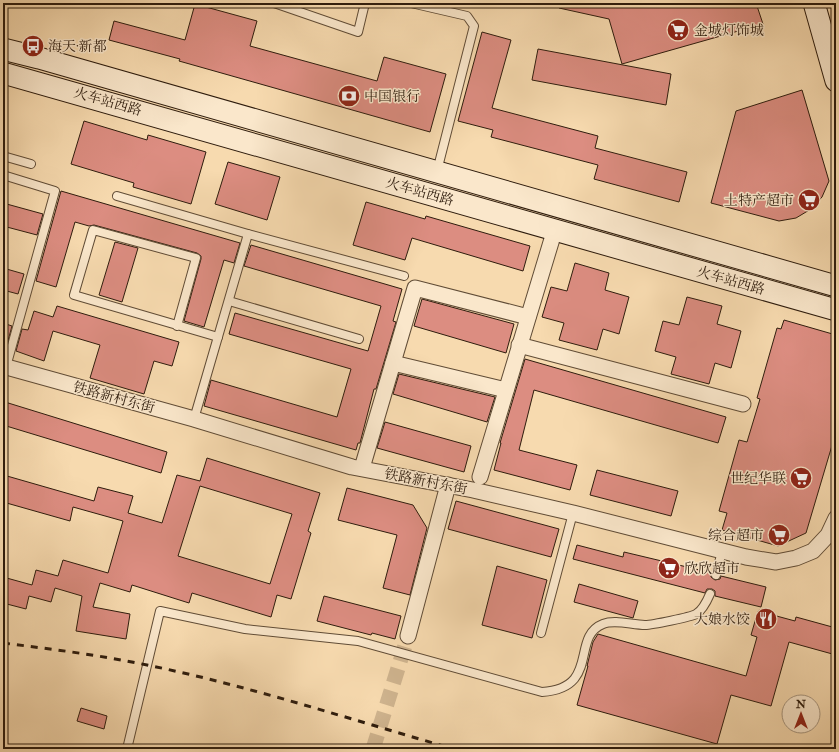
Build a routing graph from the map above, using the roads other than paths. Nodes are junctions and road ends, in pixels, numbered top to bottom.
1 (274, 3) edge
2 (365, 3) edge
3 (412, 3) edge
4 (814, 3) edge
5 (828, 3) edge
6 (836, 30) edge
7 (3, 49) edge
8 (3, 72) edge
9 (836, 81) edge
10 (3, 156) edge
11 (32, 164) dead end
12 (437, 172) junction
13 (3, 175) edge
14 (117, 196) dead end
15 (555, 229) junction
16 (248, 234) junction
17 (404, 276) dead end
18 (836, 286) edge
19 (228, 302) junction
20 (836, 310) edge
21 (528, 317) junction
22 (177, 326) junction
23 (218, 337) junction
24 (359, 339) dead end
25 (519, 345) junction
26 (393, 363) junction
27 (4, 370) edge
28 (506, 390) junction
29 (743, 404) dead end
30 (194, 419) junction
31 (362, 468) junction
32 (480, 477) dead end
33 (448, 485) junction
34 (573, 513) junction
35 (836, 518) edge
36 (722, 551) junction
37 (716, 574) dead end
38 (710, 594) dead end
39 (541, 633) dead end
40 (408, 636) tunnel mouth
41 (127, 749) edge

1 - 2 lane
3 - 12 lane
4 - 9 main road
5 - 6 main road
7 - 12 main road, 火车站西路
8 - 15 main road, 火车站西路
10 - 11 lane
12 - 18 main road, 火车站西路
13 - 27 lane
14 - 16 lane
15 - 20 main road, 火车站西路
15 - 21 street
16 - 17 lane
16 - 19 lane
19 - 23 lane
19 - 24 lane
21 - 25 street
21 - 26 street
22 - 22 lane
22 - 23 lane
23 - 30 lane
25 - 28 street
25 - 29 street
26 - 28 street
26 - 31 street
27 - 30 street, 铁路新村东街
28 - 32 street
30 - 31 street, 铁路新村东街
31 - 33 street, 铁路新村东街
33 - 34 street, 铁路新村东街
33 - 40 street
34 - 36 street, 铁路新村东街
34 - 39 lane
35 - 36 street, 铁路新村东街
36 - 37 lane
38 - 41 lane

